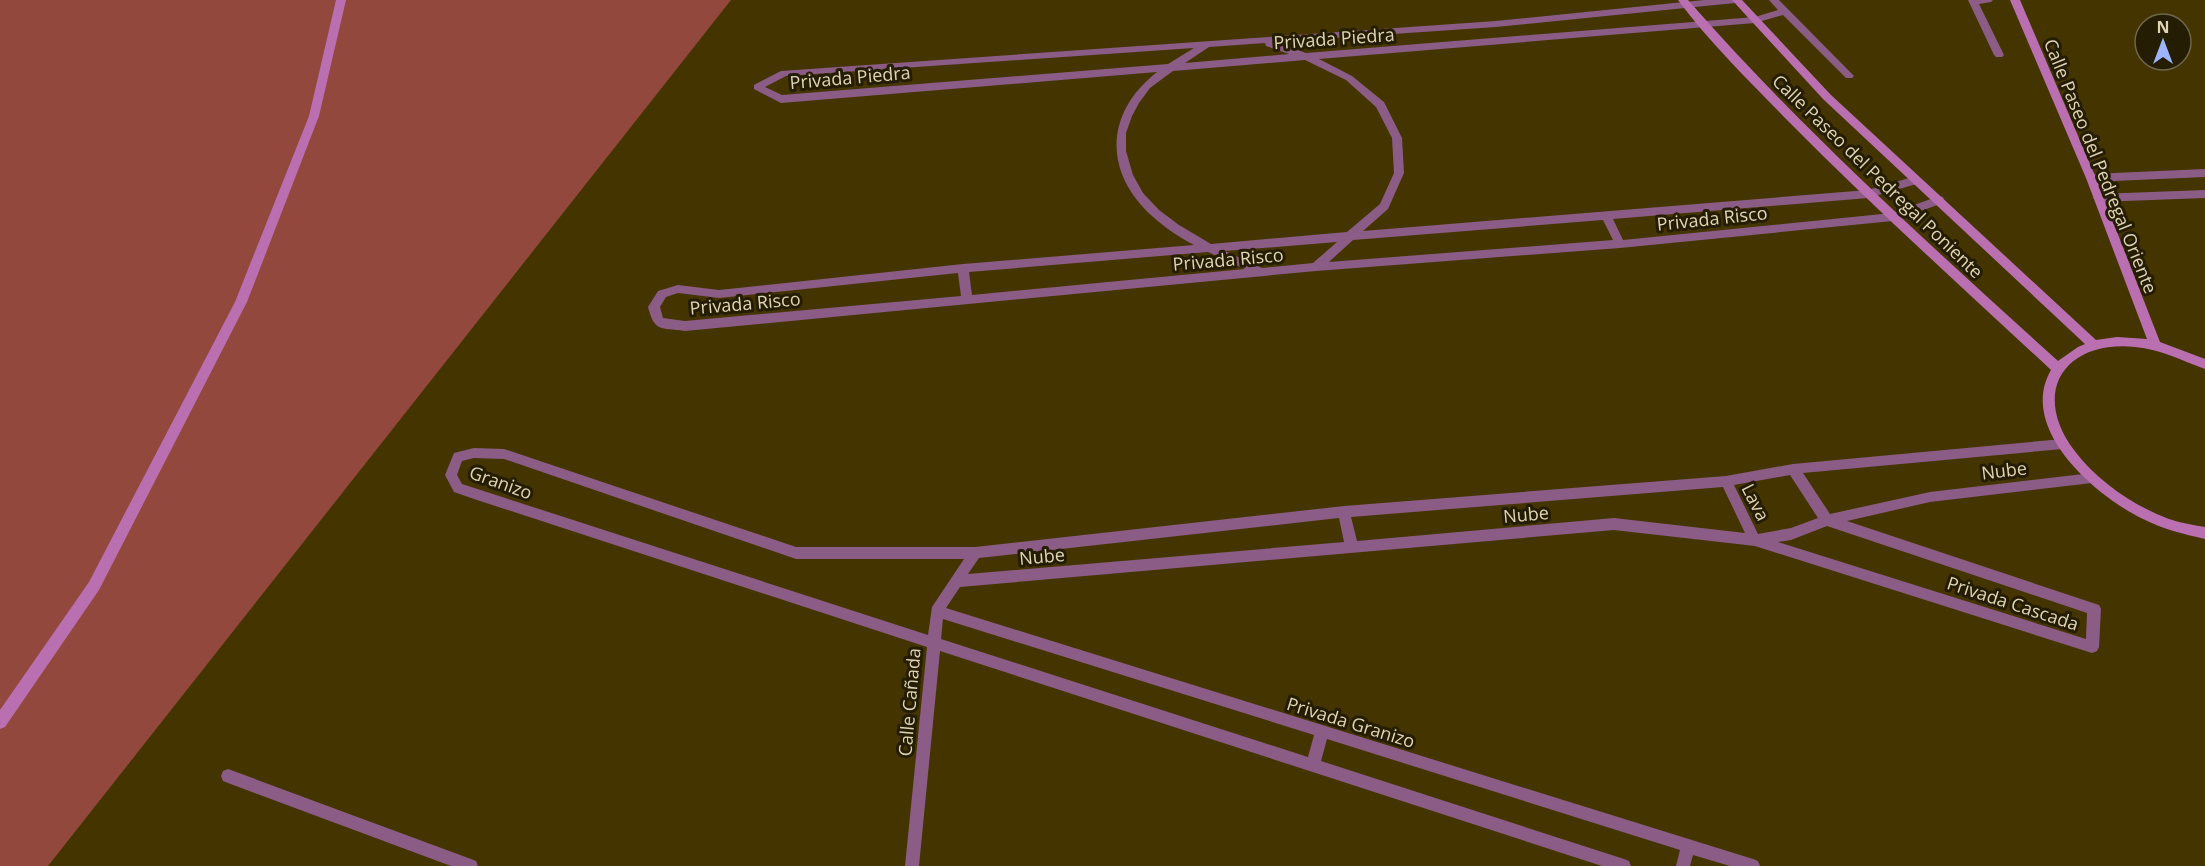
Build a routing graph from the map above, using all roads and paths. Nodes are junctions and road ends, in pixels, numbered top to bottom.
1 (341, 0) edge
2 (1736, 0) edge
3 (1774, 0) edge
4 (1988, 0) edge
5 (2015, 0) edge
6 (1973, 1) edge
7 (1685, 3) edge
8 (1785, 11) junction
9 (1755, 20) junction
10 (1706, 23) junction
11 (1496, 24) junction
12 (1263, 42) junction
13 (1503, 42) junction
14 (1208, 44) junction
15 (1999, 55) dead end
16 (1307, 57) junction
17 (981, 59) junction
18 (1172, 68) junction
19 (1849, 76) dead end
20 (980, 82) junction
21 (2205, 173) edge
22 (2091, 178) junction
23 (1916, 180) junction
24 (1868, 194) junction
25 (2205, 194) edge
26 (2098, 198) junction
27 (1939, 200) junction
28 (1605, 214) junction
29 (1893, 217) junction
30 (1351, 235) junction
31 (1620, 244) junction
32 (1207, 247) junction
33 (1316, 267) junction
34 (963, 268) junction
35 (1263, 273) junction
36 (967, 300) junction
37 (2093, 345) junction
38 (2155, 345) junction
39 (2205, 364) edge
40 (2057, 368) junction
41 (2063, 444) junction
42 (1793, 469) junction
43 (2092, 478) junction
44 (1726, 481) junction
45 (1344, 512) junction
46 (1827, 520) junction
47 (2205, 533) edge
48 (1755, 540) junction
49 (1352, 547) junction
50 (975, 552) junction
51 (958, 581) junction
52 (937, 611) junction
53 (933, 642) junction
54 (0, 722) edge
55 (1322, 732) junction
56 (1313, 765) junction
57 (228, 776) dead end
58 (1688, 846) junction
59 (471, 866) edge
60 (912, 866) edge
61 (1624, 866) edge
62 (1683, 866) edge
63 (1754, 866) edge

1 - 54 street
2 - 7 street, Privada Piedra
2 - 9 street, Calle Paseo del Pedregal Poniente
3 - 8 street
4 - 6 street
5 - 22 street, Calle Paseo del Pedregal Oriente
6 - 15 street
7 - 10 street, Calle Paseo del Pedregal Poniente
7 - 11 street, Privada Piedra
8 - 9 street, Privada Piedra
8 - 19 street
9 - 10 street, Privada Piedra
9 - 23 street, Calle Paseo del Pedregal Poniente
10 - 13 street, Privada Piedra
10 - 24 street, Calle Paseo del Pedregal Poniente
11 - 12 street, Privada Piedra
11 - 13 street
12 - 14 street, Privada Piedra
12 - 16 street
13 - 16 street, Privada Piedra
14 - 17 street, Privada Piedra
14 - 18 street
16 - 18 street, Privada Piedra
16 - 30 street
17 - 20 street
17 - 20 street, Privada Piedra
18 - 20 street, Privada Piedra
18 - 32 street
21 - 22 street
22 - 26 street, Calle Paseo del Pedregal Oriente
23 - 24 street, Privada Risco
23 - 27 street, Calle Paseo del Pedregal Poniente
24 - 28 street, Privada Risco
24 - 29 street, Calle Paseo del Pedregal Poniente
25 - 26 street
26 - 38 street, Calle Paseo del Pedregal Oriente
27 - 29 street, Privada Risco
27 - 37 street, Calle Paseo del Pedregal Poniente
28 - 30 street, Privada Risco
28 - 31 street
29 - 31 street, Privada Risco
29 - 40 street, Calle Paseo del Pedregal Poniente
30 - 32 street, Privada Risco
30 - 33 street
31 - 33 street, Privada Risco
32 - 34 street, Privada Risco
32 - 35 street
33 - 35 street, Privada Risco
34 - 36 street
34 - 36 street, Privada Risco
35 - 36 street, Privada Risco
37 - 38 street
37 - 40 street
38 - 39 street
40 - 41 street
41 - 42 street, Nube
41 - 43 street
42 - 44 street, Nube
42 - 46 street
43 - 46 street, Nube
43 - 47 street
44 - 45 street, Nube
44 - 48 street, Lava
45 - 49 street
45 - 50 street, Nube
46 - 48 street, Nube
46 - 48 street, Privada Cascada
48 - 49 street, Nube
49 - 51 street, Nube
50 - 51 street, Calle Cañada
50 - 53 street, Granizo
51 - 52 street, Calle Cañada
52 - 53 street, Calle Cañada
52 - 55 street, Privada Granizo
53 - 56 street
53 - 60 street, Calle Cañada
55 - 56 street
55 - 58 street, Privada Granizo
56 - 61 street
57 - 59 street
58 - 62 street
58 - 63 street, Privada Granizo

